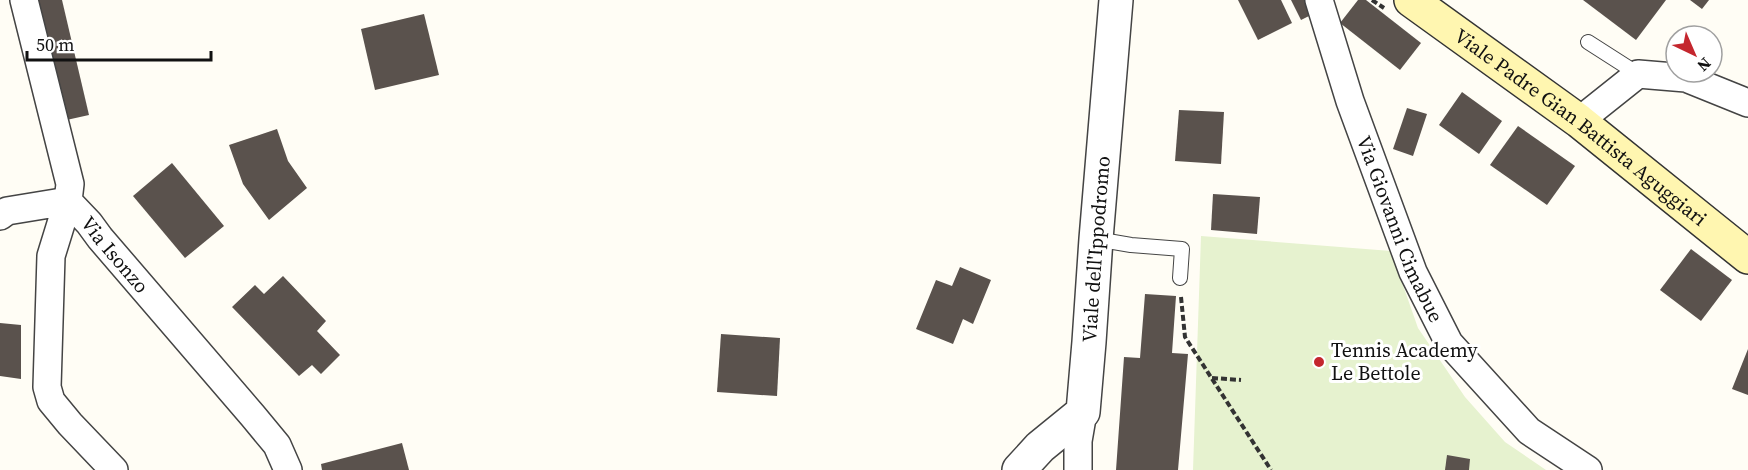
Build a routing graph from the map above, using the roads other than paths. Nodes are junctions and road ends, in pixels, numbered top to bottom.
1 (24, 0) edge
2 (1116, 0) edge
3 (1319, 0) edge
4 (1411, 0) edge
5 (1588, 42) dead end
6 (1638, 74) junction
7 (1748, 103) edge
8 (1579, 121) junction
9 (68, 201) junction
10 (0, 216) edge
11 (1096, 239) junction
12 (1748, 257) edge
13 (1180, 278) road end
14 (1083, 412) junction
15 (114, 470) edge
16 (288, 470) edge
17 (1019, 470) edge
18 (1078, 470) edge
19 (1588, 470) edge

1 - 9 street, Via Isonzo
2 - 11 street, Viale dell'Ippodromo
3 - 19 street, Via Giovanni Cimabue
4 - 8 main road, Viale Padre Gian Battista Aguggiari
5 - 6 lane
6 - 7 street
6 - 8 street
8 - 12 main road, Viale Padre Gian Battista Aguggiari
9 - 10 street
9 - 15 street
9 - 16 street, Via Isonzo
11 - 13 lane
11 - 14 street, Viale dell'Ippodromo
14 - 17 street
14 - 18 street

